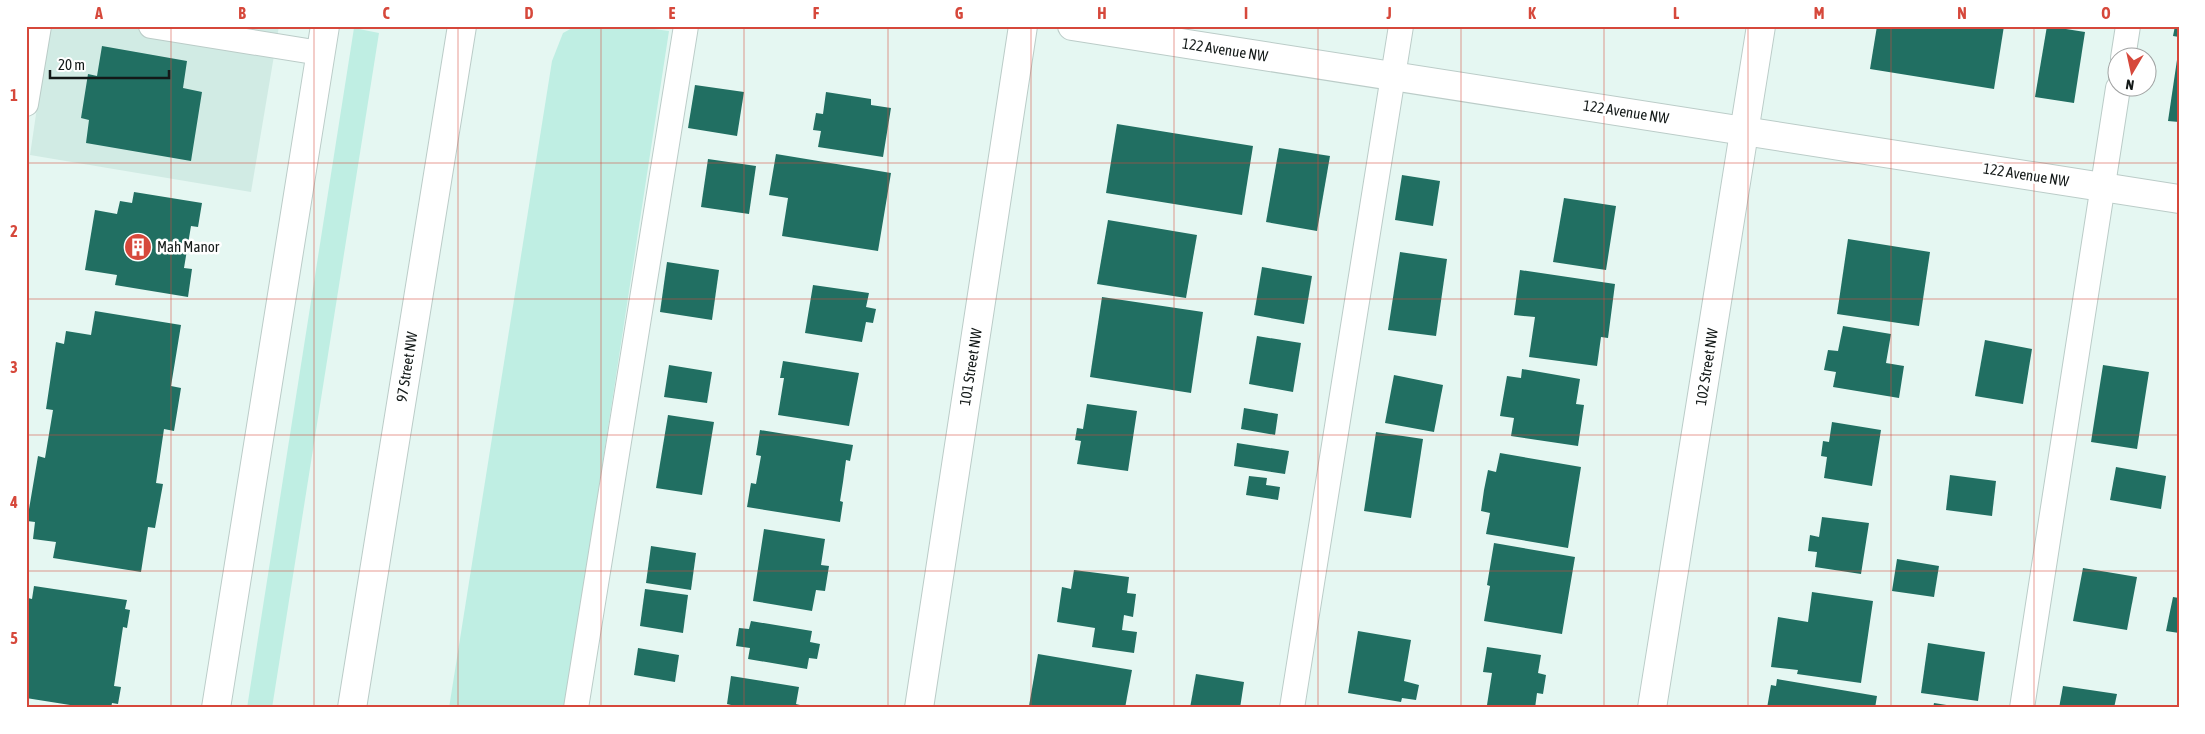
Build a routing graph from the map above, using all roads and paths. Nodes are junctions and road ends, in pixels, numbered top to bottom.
1 (39, 26) edge
2 (151, 26) edge
3 (324, 26) edge
4 (462, 26) edge
5 (686, 26) edge
6 (1023, 26) edge
7 (1072, 26) edge
8 (1401, 26) edge
9 (1761, 26) edge
10 (2128, 26) edge
11 (212, 31) edge
12 (2125, 48) edge
13 (320, 54) junction
14 (1392, 77) junction
15 (2116, 98) edge
16 (26, 104) edge
17 (1744, 130) junction
18 (2102, 187) junction
19 (2179, 199) edge
20 (216, 708) edge
21 (352, 708) edge
22 (576, 708) edge
23 (919, 708) edge
24 (1292, 708) edge
25 (1652, 708) edge
26 (2022, 708) edge

1 - 16 lane
2 - 11 lane
3 - 13 street
4 - 21 street, 97 Street NW
5 - 22 lane
6 - 23 street, 101 Street NW
7 - 14 street, 122 Avenue NW
8 - 14 lane
9 - 17 street, 102 Street NW
10 - 12 lane
11 - 13 lane
13 - 20 street
14 - 17 street, 122 Avenue NW
14 - 24 lane
15 - 18 lane
17 - 18 street, 122 Avenue NW
17 - 25 street, 102 Street NW
18 - 19 street, 122 Avenue NW
18 - 26 lane

